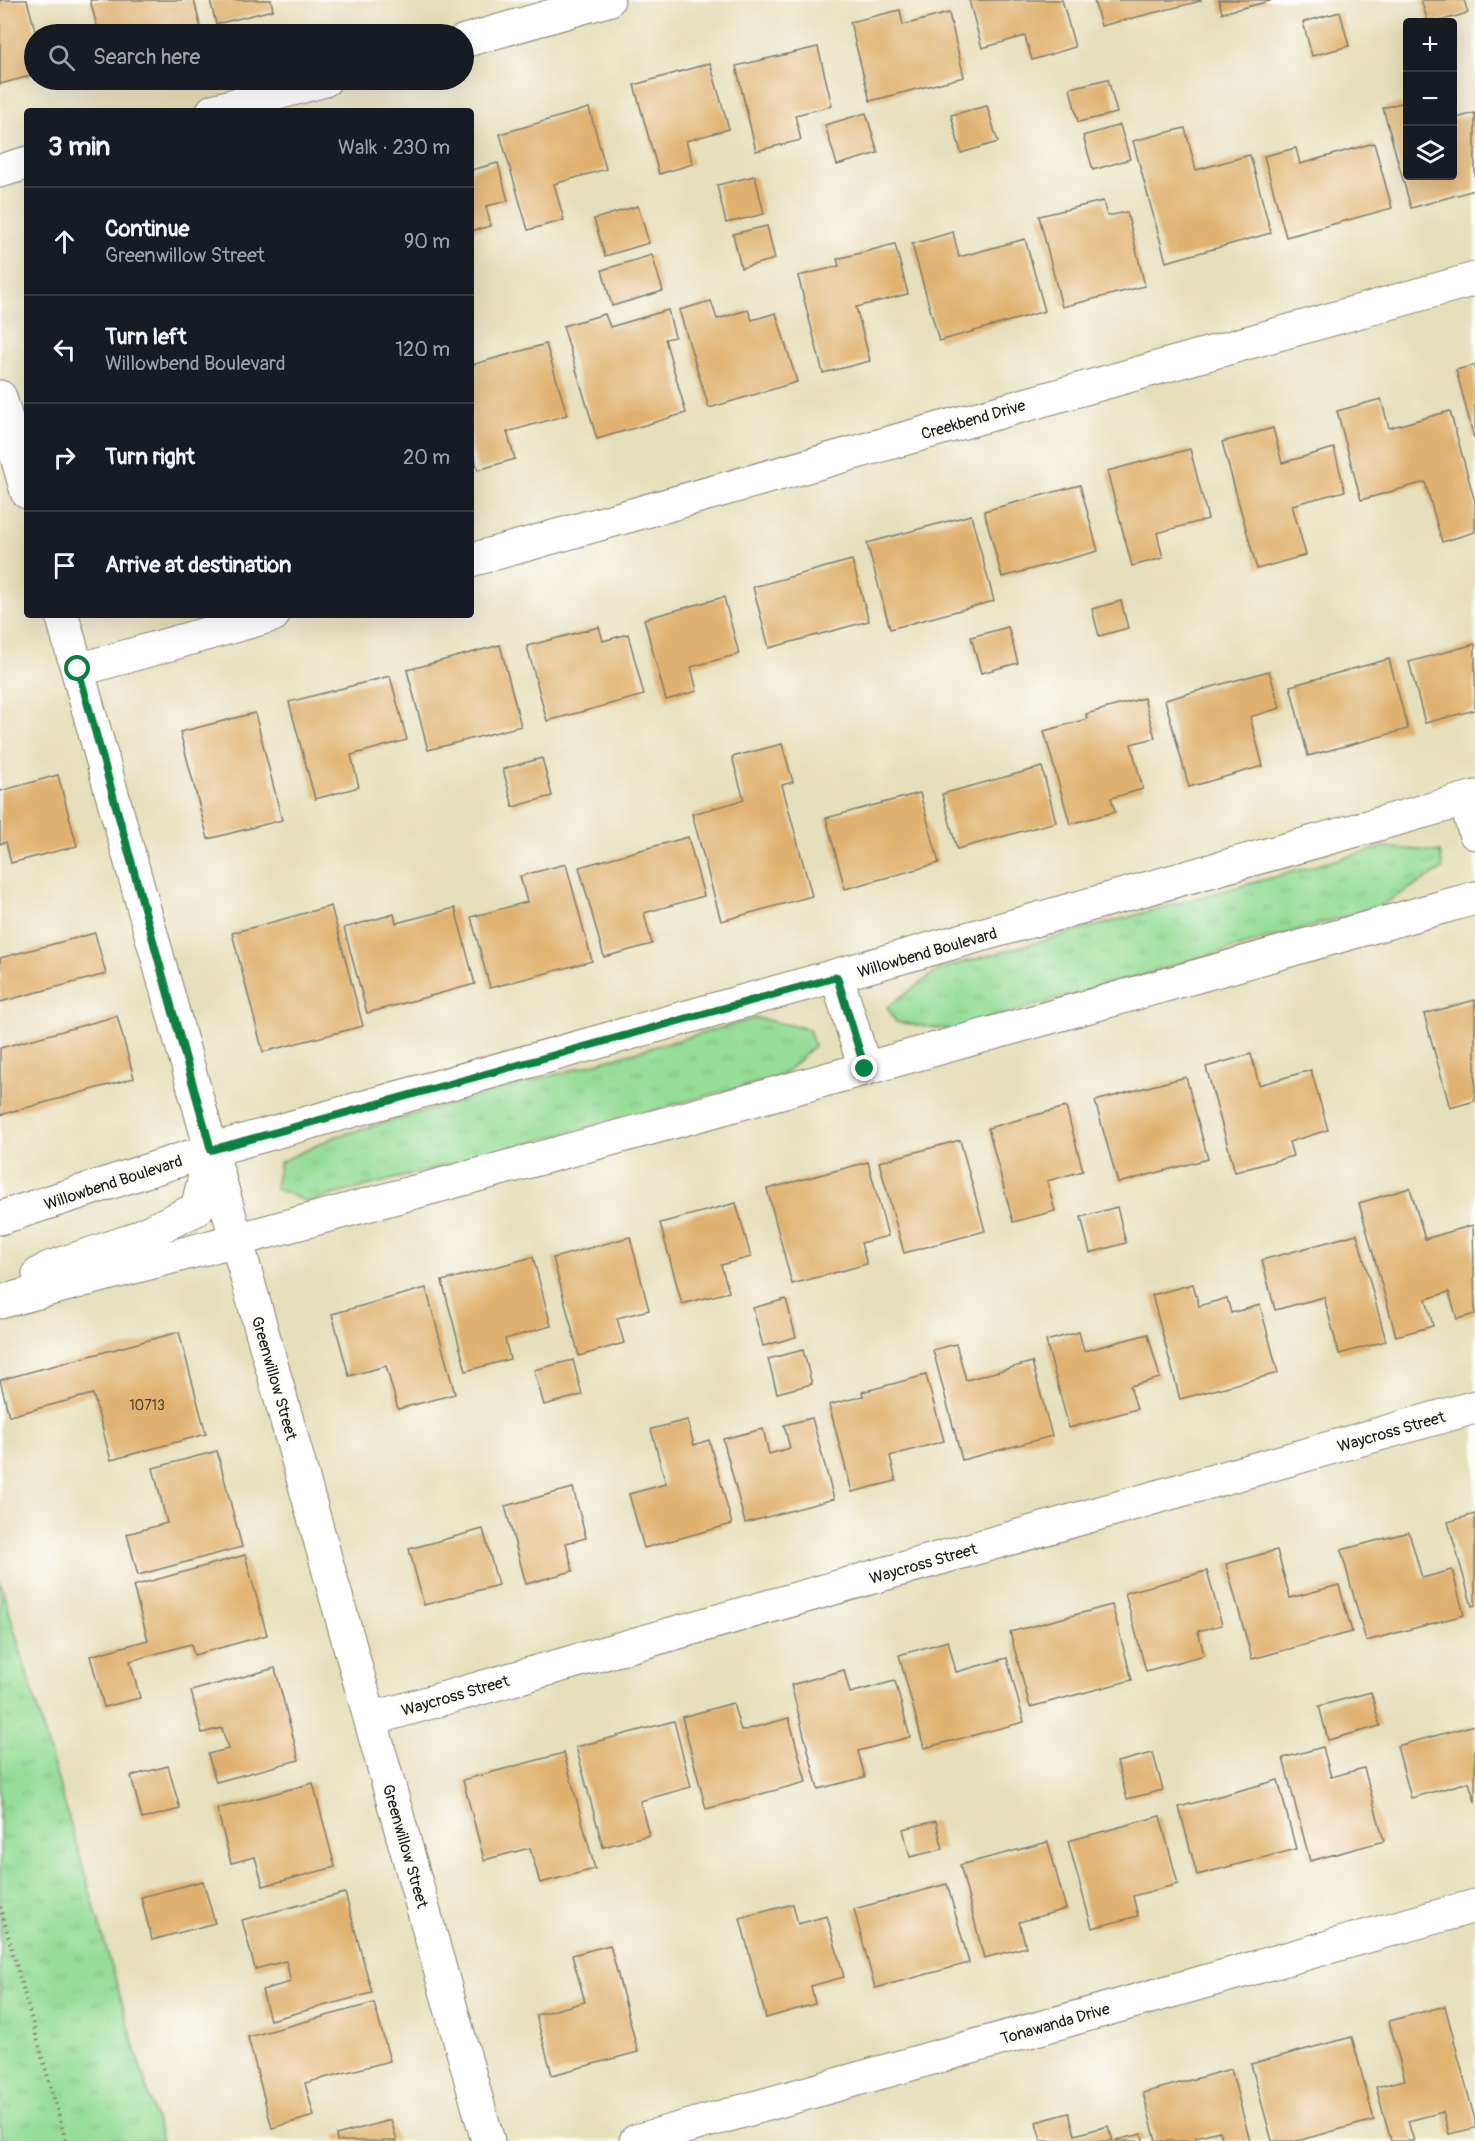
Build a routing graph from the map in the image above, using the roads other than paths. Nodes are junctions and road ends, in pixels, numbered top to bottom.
1 (608, 0) edge
2 (474, 37) edge
3 (289, 90) edge
4 (224, 108) edge
5 (24, 164) edge
6 (0, 171) edge
7 (1475, 279) edge
8 (0, 397) edge
9 (24, 481) edge
10 (474, 559) edge
11 (63, 618) edge
12 (262, 618) edge
13 (78, 669) junction
14 (1470, 799) edge
15 (1475, 833) edge
16 (1475, 898) edge
17 (837, 977) junction
18 (865, 1069) junction
19 (211, 1150) junction
20 (0, 1218) edge
21 (236, 1241) junction
22 (0, 1296) edge
23 (0, 1302) edge
24 (1475, 1407) edge
25 (371, 1719) junction
26 (1475, 1906) edge
27 (488, 2141) edge
28 (636, 2141) edge

1 - 2 street
3 - 4 street
5 - 6 street
7 - 10 street, Creekbend Drive
8 - 9 street
11 - 13 street, Greenwillow Street
12 - 13 street
13 - 19 street, Greenwillow Street
14 - 15 street
14 - 17 street, Willowbend Boulevard
16 - 18 street
17 - 18 street
17 - 19 street, Willowbend Boulevard
18 - 21 street
19 - 20 street, Willowbend Boulevard
19 - 21 street, Greenwillow Street
19 - 22 street
21 - 23 street
21 - 25 street, Greenwillow Street
24 - 25 street, Waycross Street
25 - 27 street, Greenwillow Street
26 - 28 street, Tonawanda Drive

